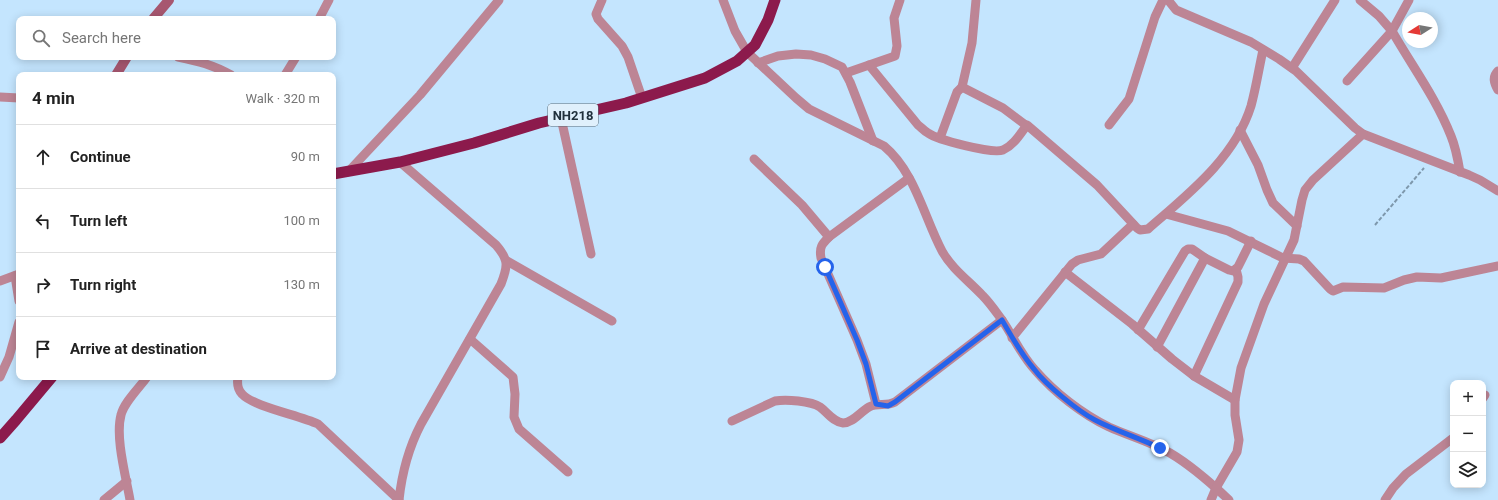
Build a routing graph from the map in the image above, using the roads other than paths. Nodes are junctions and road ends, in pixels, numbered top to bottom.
1 (169, 0) edge
2 (329, 0) edge
3 (499, 0) edge
4 (602, 0) edge
5 (723, 0) edge
6 (775, 0) edge
7 (900, 0) edge
8 (976, 0) edge
9 (1163, 0) edge
10 (1168, 0) edge
11 (1335, 0) edge
12 (1360, 0) edge
13 (1409, 0) edge
14 (156, 16) edge
15 (321, 16) edge
16 (1392, 31) junction
17 (1263, 50) junction
18 (747, 52) junction
19 (126, 60) edge
20 (192, 60) edge
21 (294, 60) edge
22 (758, 63) junction
23 (870, 64) junction
24 (1292, 68) junction
25 (1498, 71) edge
26 (118, 72) edge
27 (225, 72) edge
28 (287, 72) edge
29 (846, 73) junction
30 (1347, 81) dead end
31 (962, 88) junction
32 (1498, 90) edge
33 (0, 97) edge
34 (16, 98) edge
35 (642, 98) junction
36 (561, 118) junction
37 (1110, 125) dead end
38 (1027, 126) junction
39 (1240, 130) junction
40 (1363, 134) junction
41 (940, 138) junction
42 (873, 141) junction
43 (754, 158) dead end
44 (400, 162) junction
45 (348, 172) junction
46 (1460, 172) junction
47 (336, 174) edge
48 (909, 178) junction
49 (1498, 191) edge
50 (1166, 214) junction
51 (1133, 224) junction
52 (1297, 226) junction
53 (829, 237) junction
54 (1251, 241) junction
55 (591, 254) dead end
56 (1205, 258) junction
57 (1286, 259) junction
58 (507, 261) junction
59 (1498, 266) edge
60 (1236, 269) junction
61 (1065, 272) junction
62 (16, 275) edge
63 (0, 281) edge
64 (1002, 320) junction
65 (612, 321) dead end
66 (1138, 330) junction
67 (16, 332) edge
68 (1012, 338) junction
69 (470, 339) junction
70 (1157, 347) junction
71 (1194, 376) junction
72 (0, 377) edge
73 (49, 380) edge
74 (145, 380) edge
75 (238, 380) edge
76 (1235, 400) junction
77 (876, 404) junction
78 (732, 421) dead end
79 (0, 438) edge
80 (1450, 440) edge
81 (568, 472) dead end
82 (127, 481) junction
83 (1216, 488) junction
84 (104, 500) edge
85 (130, 500) edge
86 (399, 500) edge
87 (1212, 500) edge
88 (1229, 500) edge
89 (1385, 500) edge

1 - 14 main road
2 - 15 street
3 - 45 street
4 - 35 street
5 - 18 street
6 - 18 highway, NH218
7 - 23 street
8 - 31 street
9 - 37 street
10 - 17 street
11 - 24 street
12 - 16 street
13 - 16 street
16 - 30 street
16 - 46 street
17 - 24 street
17 - 39 street
18 - 22 street
18 - 35 highway, NH218
19 - 26 main road
20 - 27 street
21 - 28 street
22 - 29 street
22 - 42 street
23 - 29 street
23 - 41 street
24 - 40 street
25 - 32 street
29 - 42 street
31 - 38 street
31 - 41 street
33 - 34 street
35 - 36 highway, NH218
36 - 44 highway, NH218
36 - 55 street
38 - 41 street
38 - 51 street
39 - 50 street
39 - 52 street
40 - 46 street
40 - 52 street
42 - 48 street
43 - 53 street
44 - 45 highway, NH218
44 - 58 street
45 - 47 highway, NH218
46 - 49 street
48 - 53 street
48 - 64 street
50 - 51 street
50 - 54 street
51 - 61 street
52 - 57 street
53 - 77 street
54 - 57 street
54 - 60 street
56 - 60 street
56 - 66 street
56 - 70 street
57 - 59 street
57 - 76 street
58 - 65 street
58 - 69 street
60 - 71 street
61 - 66 street
61 - 68 street
62 - 63 street
64 - 68 street
64 - 77 street
66 - 70 street
67 - 72 street
68 - 83 street
69 - 81 street
69 - 86 street
70 - 71 street
71 - 76 street
73 - 79 highway
74 - 82 street
75 - 86 street
76 - 83 street
77 - 78 street
80 - 89 street
82 - 84 street
82 - 85 street
83 - 87 street
83 - 88 street

